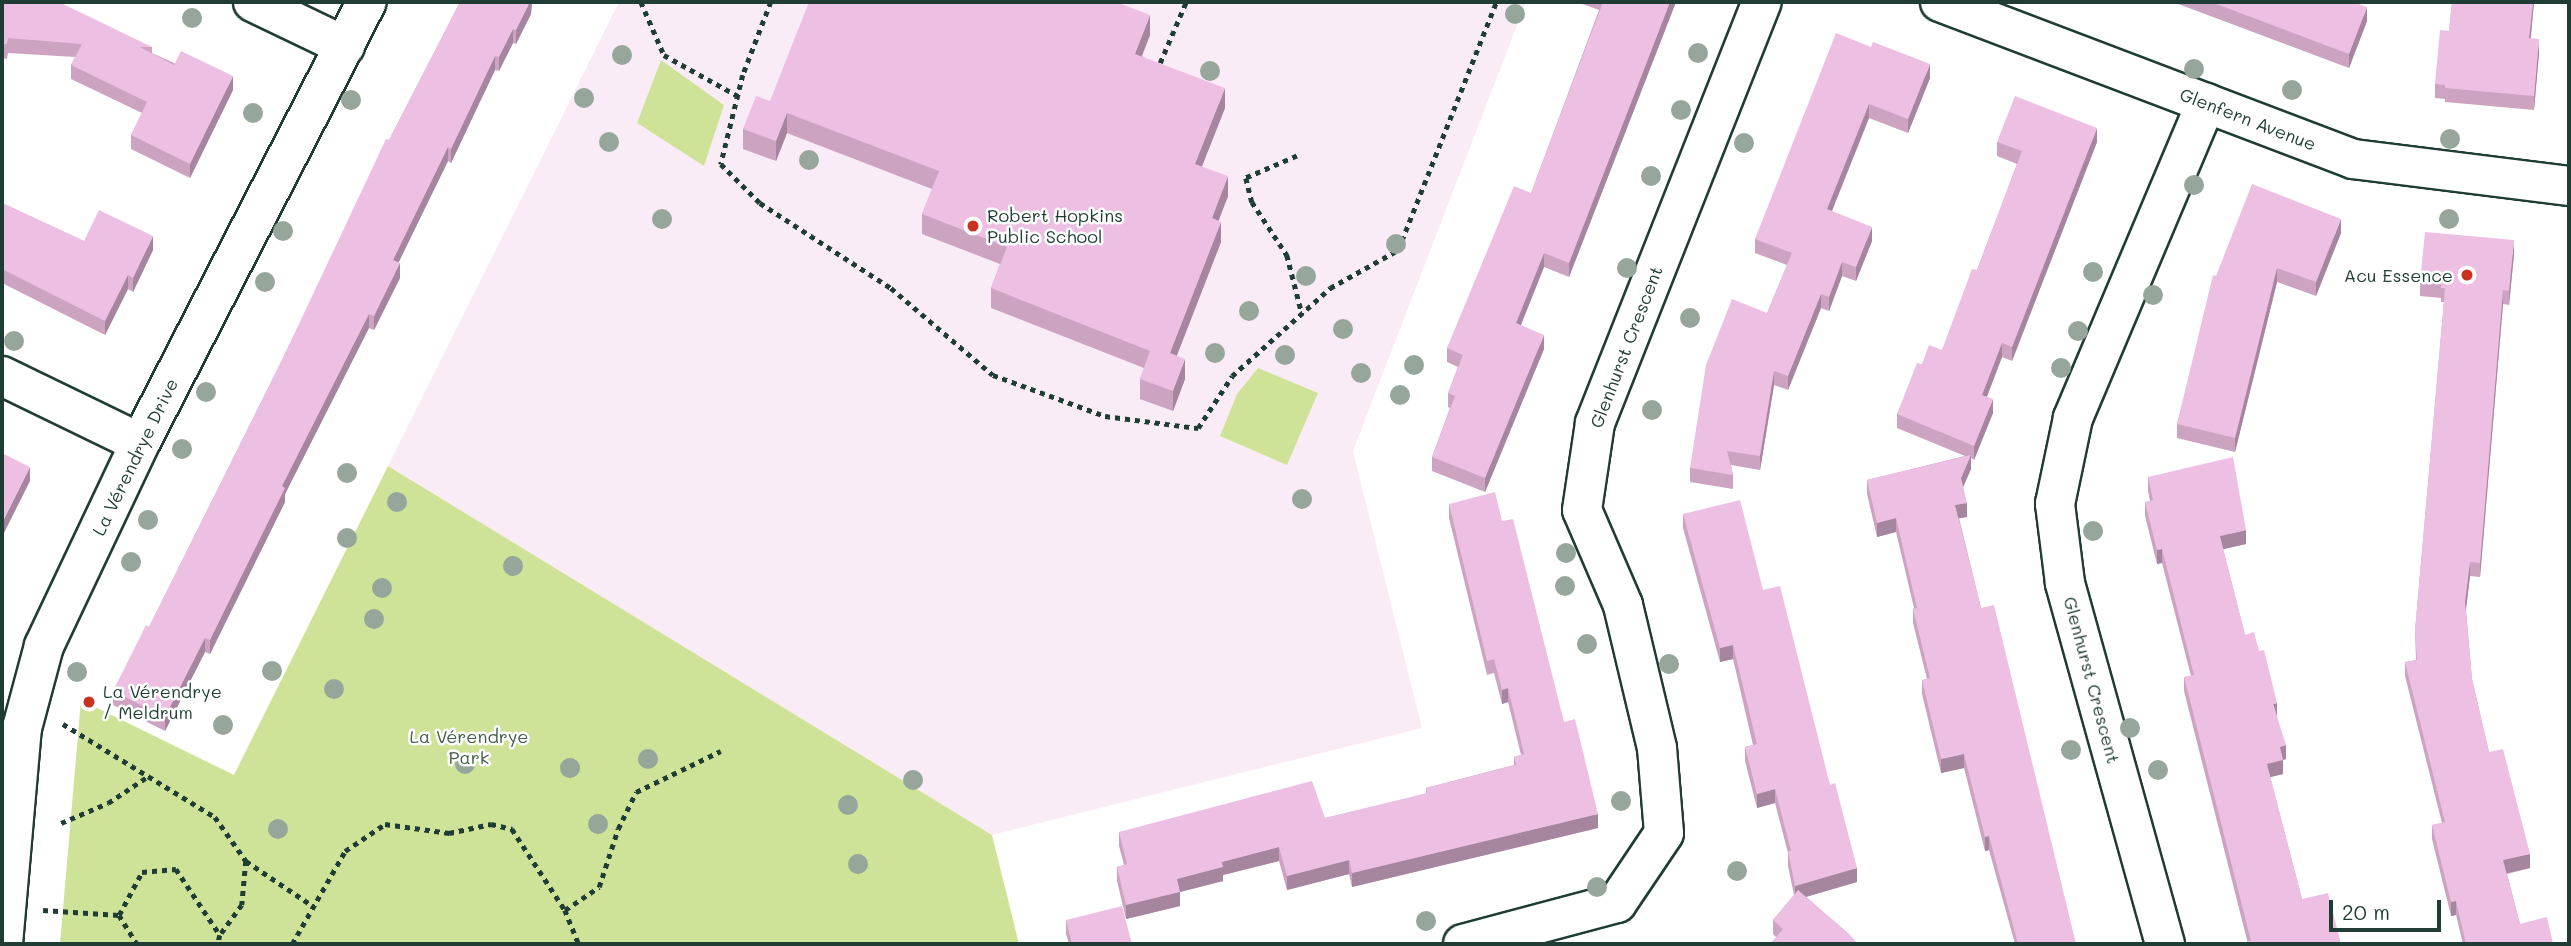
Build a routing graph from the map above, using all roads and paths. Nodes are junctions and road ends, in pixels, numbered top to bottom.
1 (253, 2) edge
2 (367, 2) edge
3 (641, 2) edge
4 (771, 2) edge
5 (1186, 2) edge
6 (1496, 2) edge
7 (1762, 2) edge
8 (1940, 2) edge
9 (345, 46) junction
10 (1160, 63) edge
11 (738, 96) junction
12 (2206, 103) junction
13 (1297, 156) dead end
14 (2569, 186) edge
15 (1303, 315) junction
16 (2, 376) edge
17 (140, 443) junction
18 (27, 709) junction
19 (721, 751) dead end
20 (150, 775) junction
21 (61, 823) dead end
22 (246, 861) junction
23 (6, 904) junction
24 (313, 906) junction
25 (565, 910) junction
26 (118, 915) junction
27 (220, 935) junction
28 (3, 944) edge
29 (137, 944) edge
30 (218, 944) edge
31 (292, 944) edge
32 (579, 944) edge
33 (1463, 944) edge
34 (2165, 944) edge

1 - 9 street
2 - 9 street, La Vérendrye Drive
3 - 11 path
4 - 11 path
5 - 10 path
6 - 15 path
7 - 33 street, Glenhurst Crescent
8 - 12 street, Glenfern Avenue
9 - 17 street, La Vérendrye Drive
11 - 15 path
12 - 14 street, Glenfern Avenue
12 - 34 street, Glenhurst Crescent
13 - 15 path
16 - 17 street
17 - 18 street, La Vérendrye Drive
18 - 20 path
18 - 23 street, La Vérendrye Drive
19 - 25 path
20 - 21 path
20 - 22 path
22 - 24 path
22 - 27 path
23 - 26 path
23 - 28 street, La Vérendrye Drive
24 - 25 path
24 - 31 path
25 - 32 path
26 - 27 path
26 - 29 path
27 - 30 path

